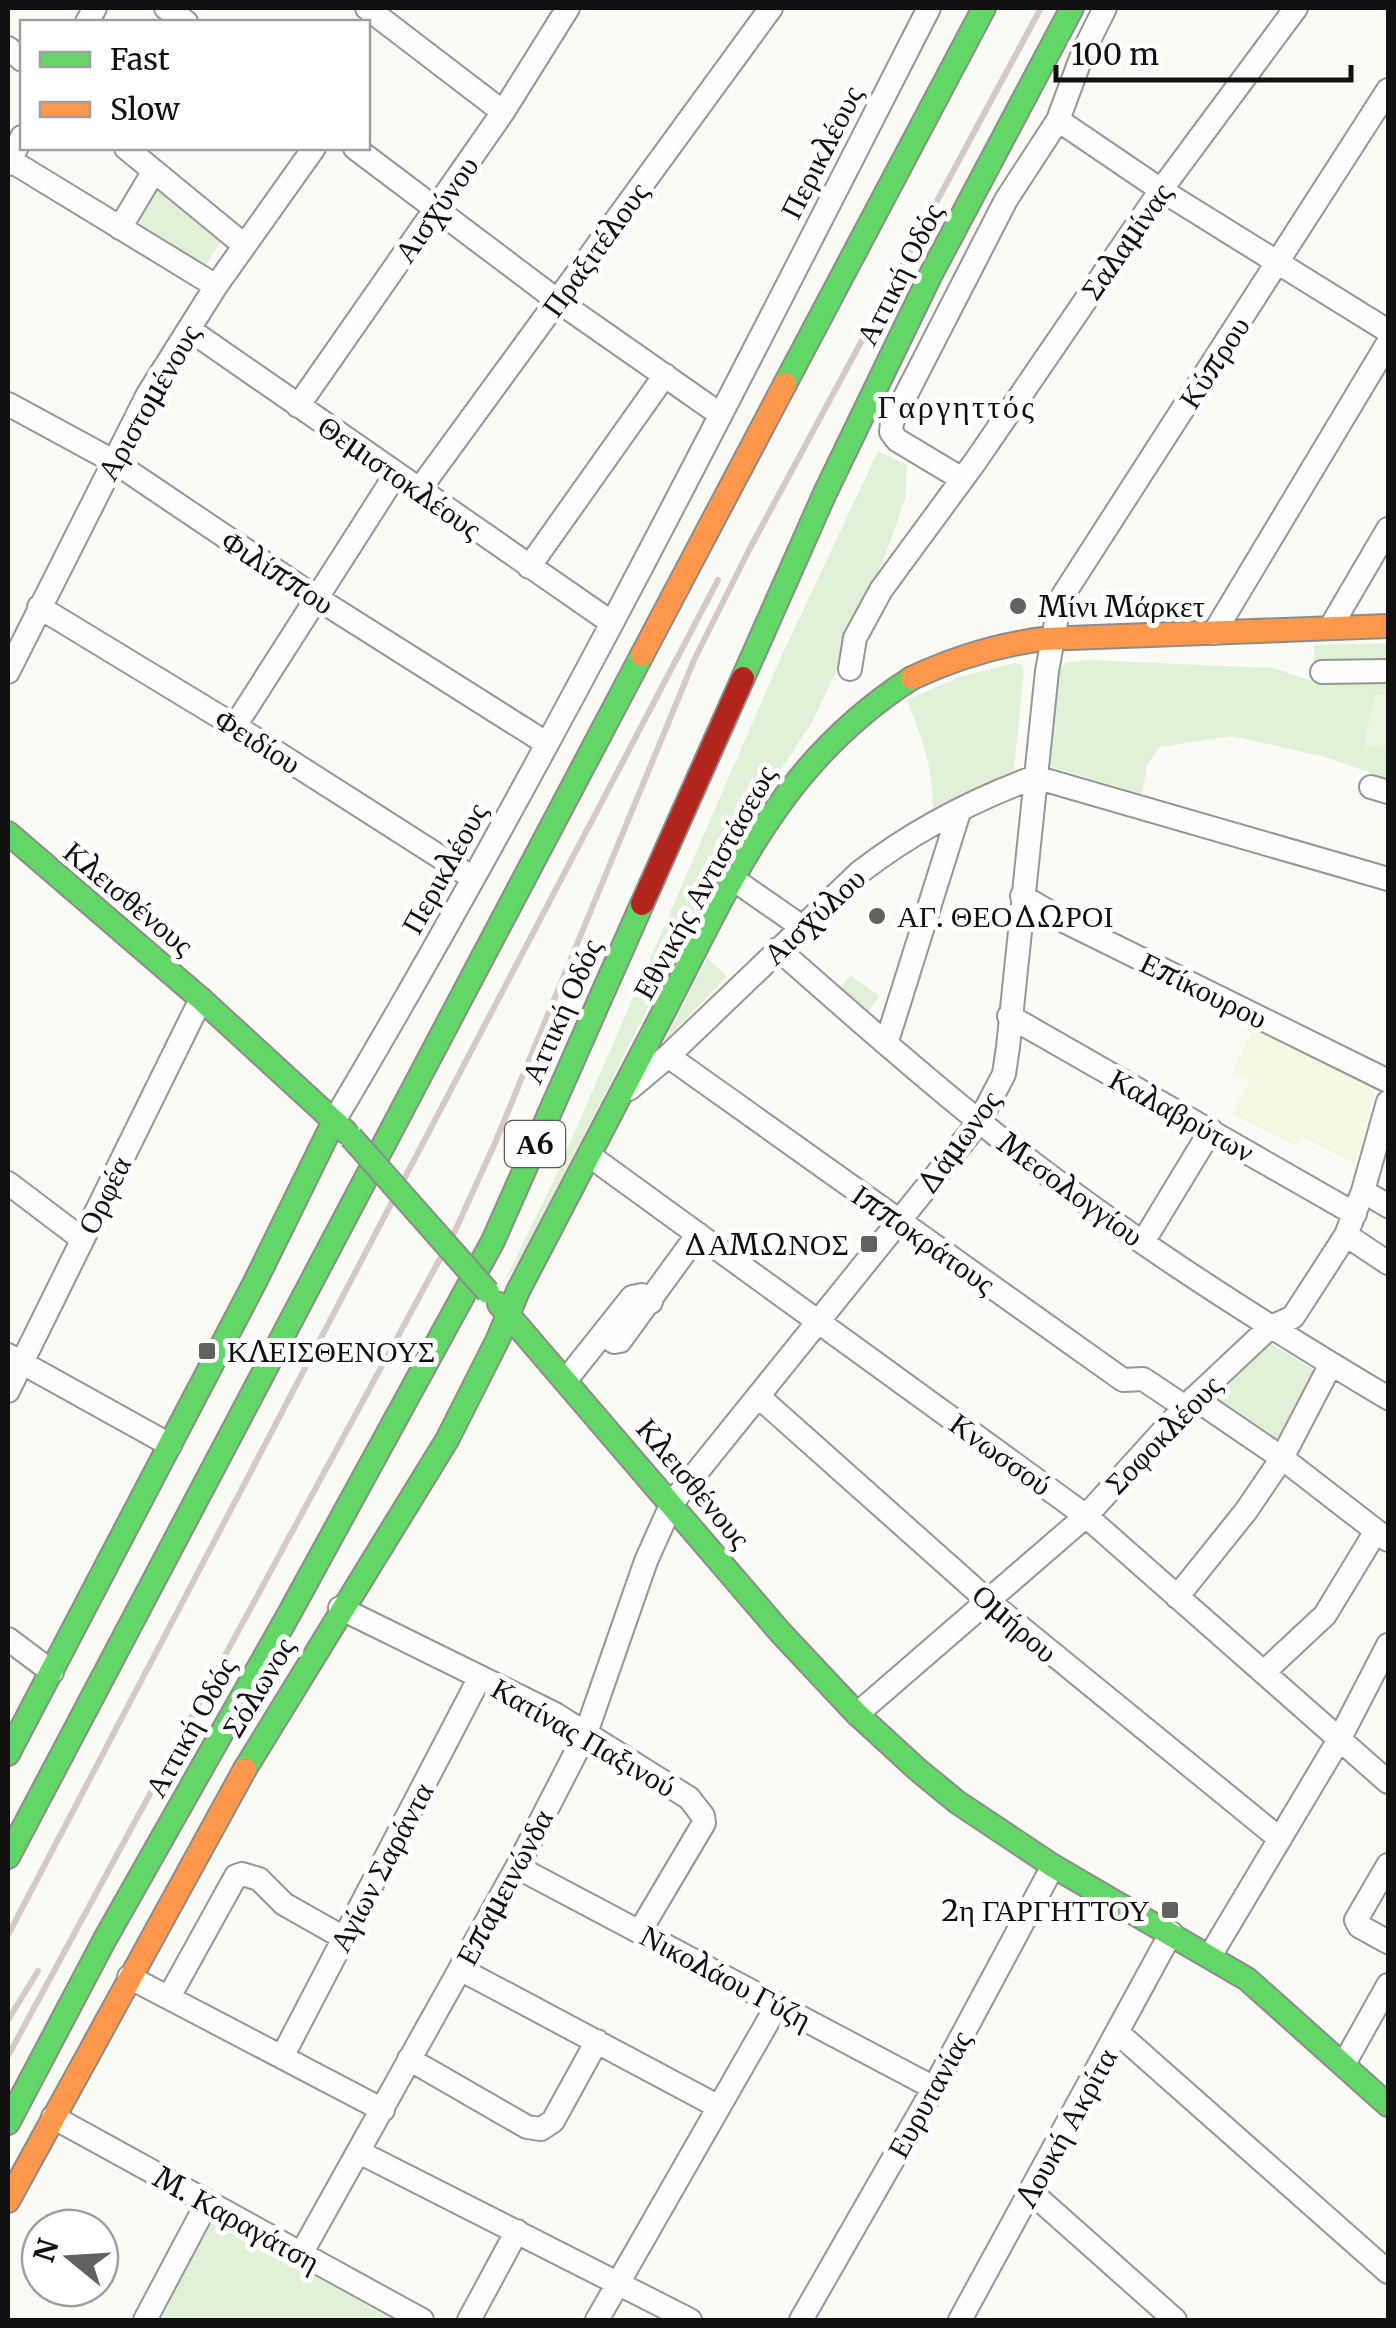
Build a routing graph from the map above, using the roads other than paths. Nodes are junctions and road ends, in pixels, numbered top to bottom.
1 (367, 8) edge
2 (568, 8) edge
3 (771, 8) edge
4 (928, 8) edge
5 (984, 8) edge
6 (1072, 8) edge
7 (1105, 8) edge
8 (1296, 8) edge
9 (1388, 90) edge
10 (503, 112) junction
11 (1058, 120) junction
12 (128, 150) edge
13 (313, 150) edge
14 (358, 150) edge
15 (8, 161) edge
16 (154, 172) junction
17 (1160, 190) junction
18 (436, 208) junction
19 (120, 228) junction
20 (244, 245) junction
21 (1280, 262) junction
22 (216, 286) junction
23 (558, 301) junction
24 (190, 330) junction
25 (1388, 331) edge
26 (1388, 343) edge
27 (665, 376) junction
28 (8, 404) edge
29 (298, 406) junction
30 (721, 415) junction
31 (113, 461) junction
32 (396, 474) junction
33 (962, 480) junction
34 (419, 490) junction
35 (1388, 529) edge
36 (529, 567) junction
37 (314, 597) junction
38 (40, 607) junction
39 (612, 623) junction
40 (1388, 626) edge
41 (1330, 628) junction
42 (16, 633) edge
43 (1214, 633) junction
44 (1052, 638) junction
45 (850, 669) dead end
46 (1388, 671) edge
47 (8, 672) edge
48 (1322, 672) dead end
49 (235, 726) junction
50 (546, 743) junction
51 (1035, 778) junction
52 (959, 812) junction
53 (8, 833) edge
54 (474, 878) junction
55 (733, 879) junction
56 (1388, 879) edge
57 (1022, 896) junction
58 (802, 927) junction
59 (778, 949) junction
60 (201, 999) junction
61 (1009, 1016) junction
62 (887, 1041) junction
63 (668, 1056) junction
64 (1388, 1081) edge
65 (622, 1096) junction
66 (1388, 1102) edge
67 (334, 1120) junction
68 (980, 1122) junction
69 (1211, 1130) junction
70 (590, 1156) junction
71 (8, 1183) edge
72 (1363, 1191) junction
73 (1388, 1206) edge
74 (898, 1222) junction
75 (1350, 1225) junction
76 (698, 1234) junction
77 (82, 1240) junction
78 (1143, 1242) junction
79 (1388, 1263) edge
80 (508, 1314) junction
81 (818, 1324) junction
82 (1269, 1328) junction
83 (15, 1360) edge
84 (1331, 1364) junction
85 (566, 1380) junction
86 (8, 1391) edge
87 (759, 1397) junction
88 (1388, 1398) edge
89 (1190, 1402) junction
90 (170, 1444) junction
91 (1282, 1458) junction
92 (672, 1503) junction
93 (1086, 1516) junction
94 (1382, 1536) edge
95 (1177, 1596) junction
96 (986, 1600) junction
97 (340, 1608) junction
98 (8, 1638) edge
99 (1388, 1645) edge
100 (52, 1672) junction
101 (1264, 1672) junction
102 (480, 1677) junction
103 (857, 1714) junction
104 (586, 1733) junction
105 (1340, 1738) junction
106 (8, 1754) edge
107 (1388, 1782) edge
108 (1280, 1839) junction
109 (8, 1858) edge
110 (1388, 1865) edge
111 (1053, 1866) junction
112 (517, 1867) junction
113 (640, 1931) junction
114 (1171, 1933) junction
115 (344, 1938) junction
116 (1388, 1942) edge
117 (1210, 1956) junction
118 (460, 1969) junction
119 (129, 1977) junction
120 (1388, 1986) edge
121 (169, 1997) junction
122 (778, 2004) junction
123 (1118, 2033) junction
124 (596, 2041) junction
125 (282, 2056) junction
126 (410, 2059) junction
127 (1344, 2064) junction
128 (934, 2088) junction
129 (1388, 2105) edge
130 (718, 2107) junction
131 (382, 2110) junction
132 (53, 2117) junction
133 (8, 2124) edge
134 (360, 2152) junction
135 (1032, 2192) junction
136 (8, 2201) edge
137 (208, 2203) junction
138 (518, 2231) junction
139 (301, 2254) junction
140 (1388, 2272) edge
141 (618, 2286) junction
142 (145, 2320) edge
143 (422, 2320) edge
144 (469, 2320) edge
145 (597, 2320) edge
146 (690, 2320) edge
147 (801, 2320) edge
148 (960, 2320) edge
149 (1175, 2320) edge

1 - 10 street
2 - 10 street, Αισχύνου
3 - 23 street, Πραξιτέλους
4 - 30 street, Περικλέους
5 - 109 main road, Αττική Οδός
6 - 133 main road, Αττική Οδός / Α6
7 - 11 street
8 - 17 street, Σαλαμίνας
9 - 21 street, Κύπρου
10 - 18 street, Αισχύνου
11 - 17 street
11 - 33 street
12 - 16 street
13 - 20 street, Αριστομένους
14 - 18 street
15 - 19 street
16 - 19 street
16 - 20 street
17 - 21 street
17 - 33 street, Σαλαμίνας
18 - 23 street
18 - 29 street, Αισχύνου
19 - 22 street
20 - 22 street, Αριστομένους
21 - 25 street
21 - 44 street, Κύπρου
22 - 24 street, Αριστομένους
23 - 27 street
23 - 34 street, Πραξιτέλους
24 - 29 street, Θεμιστοκλέους
24 - 31 street, Αριστομένους
26 - 43 street
27 - 30 street
27 - 36 street
28 - 31 street, Φιλίππου
29 - 32 street, Θεμιστοκλέους
30 - 39 street, Περικλέους
31 - 37 street, Φιλίππου
31 - 38 street, Αριστομένους
32 - 34 street, Θεμιστοκλέους
32 - 37 street
33 - 45 street, Σαλαμίνας
34 - 36 street, Θεμιστοκλέους
35 - 41 street
36 - 39 street, Θεμιστοκλέους
37 - 49 street
37 - 50 street, Φιλίππου
38 - 42 street, Αριστομένους
38 - 49 street, Φειδίου
39 - 50 street, Περικλέους
40 - 41 main road, Εθνικής Αντιστάσεως
41 - 43 main road, Εθνικής Αντιστάσεως
42 - 47 street, Αριστομένους
43 - 44 main road, Εθνικής Αντιστάσεως
44 - 51 street, Δάμωνος
44 - 55 main road, Εθνικής Αντιστάσεως
46 - 48 street
49 - 54 street, Φειδίου
50 - 54 street, Περικλέους
51 - 52 street, Αισχύλου
51 - 56 street
51 - 57 street, Δάμωνος
52 - 58 street, Αισχύλου
52 - 62 street
53 - 60 main road, Κλεισθένους
54 - 67 street, Περικλέους
55 - 58 street
55 - 65 main road, Εθνικής Αντιστάσεως
57 - 61 street, Δάμωνος
57 - 64 street, Επίκουρου
58 - 59 street, Αισχύλου
59 - 62 street, Μεσολογγίου
59 - 63 street, Αισχύλου
60 - 67 main road, Κλεισθένους
60 - 77 street, Ορφέα
61 - 68 street, Δάμωνος
61 - 69 street, Καλαβρύτων
62 - 68 street, Μεσολογγίου
63 - 65 street, Αισχύλου
63 - 74 street, Ιπποκράτους
65 - 70 main road, Εθνικής Αντιστάσεως
66 - 72 street, Σοφοκλέους
67 - 80 main road, Κλεισθένους, bridge
67 - 90 main road, Περικλέους
68 - 74 street, Δάμωνος
68 - 78 street, Μεσολογγίου
69 - 75 street, Καλαβρύτων
69 - 78 street
70 - 76 street, Κνωσσού
70 - 80 main road, Εθνικής Αντιστάσεως
71 - 77 street
72 - 73 street
72 - 75 street, Σοφοκλέους
74 - 81 street, Δάμωνος
74 - 89 street, Ιπποκράτους
75 - 79 street, Καλαβρύτων
75 - 82 street, Σοφοκλέους
76 - 81 street, Κνωσσού
76 - 85 street
77 - 83 street, Ορφέα
78 - 82 street, Μεσολογγίου
80 - 85 main road, Κλεισθένους
80 - 97 main road, Σόλωνος
81 - 87 street, Δάμωνος
81 - 93 street, Κνωσσού
82 - 84 street, Μεσολογγίου
82 - 89 street, Σοφοκλέους
83 - 86 street, Ορφέα
83 - 90 street
84 - 88 street, Μεσολογγίου
84 - 91 street
85 - 92 main road, Κλεισθένους
87 - 92 street, Δάμωνος
87 - 96 street, Ομήρου
89 - 91 street, Ιπποκράτους
89 - 93 street, Σοφοκλέους
90 - 100 main road, Περικλέους
91 - 94 street, Ιπποκράτους
91 - 95 street
92 - 103 main road, Κλεισθένους
92 - 104 street, Επαμεινώνδα
93 - 95 street, Κνωσσού
93 - 96 street, Σοφοκλέους
94 - 101 street
95 - 101 street, Κνωσσού
96 - 103 street, Σοφοκλέους
96 - 108 street, Ομήρου
97 - 102 street, Κατίνας Παξινού
97 - 119 main road, Σόλωνος
98 - 100 street
99 - 105 street
100 - 106 main road, Περικλέους
101 - 105 street, Κνωσσού
102 - 104 street, Κατίνας Παξινού
102 - 115 street, Αγίων Σαράντα
103 - 111 main road, Κλεισθένους
104 - 112 street, Επαμεινώνδα
104 - 113 street, Κατίνας Παξινού
105 - 107 street, Κνωσσού
105 - 108 street
108 - 117 street
110 - 116 street
111 - 114 main road, Κλεισθένους
111 - 128 street, Ευρυτανίας
112 - 113 street, Νικολάου Γύζη
112 - 118 street, Επαμεινώνδα
113 - 122 street, Νικολάου Γύζη
114 - 117 main road, Κλεισθένους
114 - 123 street, Λουκή Ακρίτα
115 - 121 street
115 - 125 street, Αγίων Σαράντα
117 - 127 main road, Κλεισθένους
118 - 124 street
118 - 126 street, Επαμεινώνδα
119 - 121 street
119 - 132 main road, Σόλωνος
120 - 127 street
121 - 125 street
122 - 128 street, Νικολάου Γύζη
122 - 130 street
123 - 135 street, Λουκή Ακρίτα
123 - 140 street
124 - 126 street
124 - 130 street
125 - 131 street
126 - 131 street, Επαμεινώνδα
127 - 129 main road, Κλεισθένους
128 - 147 street, Ευρυτανίας
130 - 141 street
131 - 134 street, Επαμεινώνδα
132 - 136 main road, Σόλωνος
132 - 137 street, Μ. Καραγάτση
134 - 138 street
134 - 139 street, Επαμεινώνδα
135 - 148 street, Λουκή Ακρίτα
135 - 149 street
137 - 139 street, Μ. Καραγάτση
137 - 142 street
138 - 141 street
138 - 144 street
139 - 143 street, Μ. Καραγάτση
141 - 145 street
141 - 146 street

